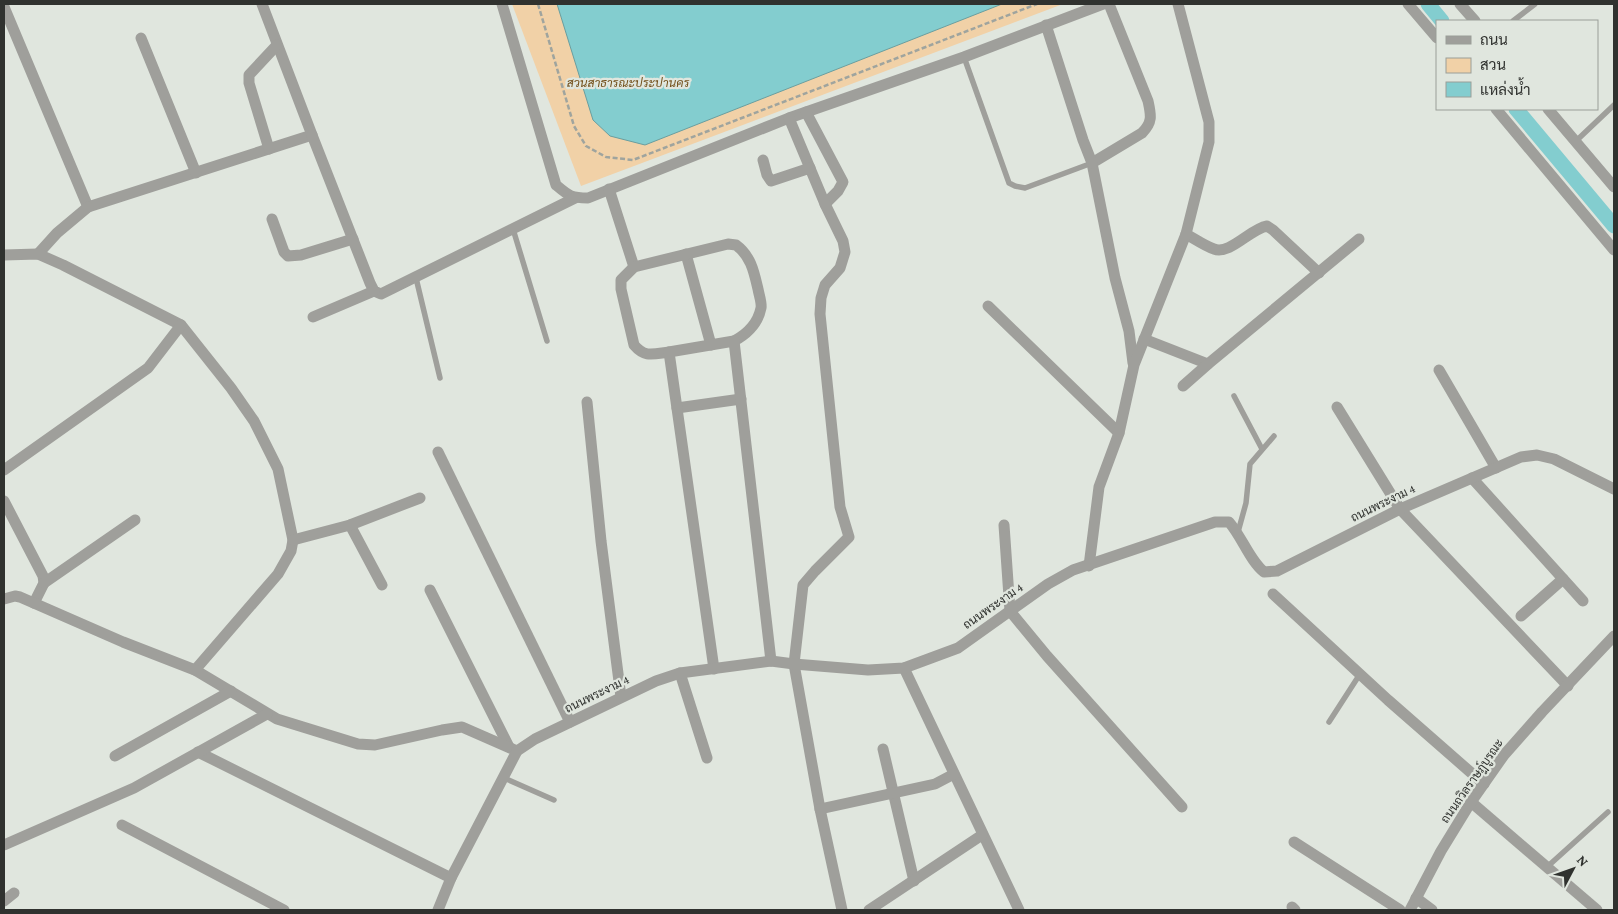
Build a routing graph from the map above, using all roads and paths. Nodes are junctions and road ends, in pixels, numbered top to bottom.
1 (262, 4) edge
2 (502, 4) edge
3 (538, 4) edge
4 (1038, 4) edge
5 (1103, 4) edge
6 (1109, 4) edge
7 (1178, 4) edge
8 (1408, 4) edge
9 (1460, 4) edge
10 (1535, 4) edge
11 (4, 7) edge
12 (1474, 20) edge
13 (1514, 20) edge
14 (1046, 25) junction
15 (1436, 37) edge
16 (141, 38) dead end
17 (278, 45) junction
18 (964, 57) junction
19 (1614, 105) edge
20 (1497, 110) edge
21 (1549, 110) edge
22 (806, 112) junction
23 (789, 118) junction
24 (312, 135) junction
25 (1576, 141) junction
26 (269, 149) junction
27 (763, 160) dead end
28 (1092, 163) junction
29 (810, 168) junction
30 (196, 172) junction
31 (1614, 187) edge
32 (609, 189) junction
33 (575, 198) junction
34 (825, 204) junction
35 (88, 207) junction
36 (272, 219) dead end
37 (513, 230) junction
38 (1186, 234) junction
39 (353, 239) junction
40 (1359, 239) dead end
41 (1614, 250) edge
42 (38, 254) junction
43 (686, 254) junction
44 (4, 255) edge
45 (634, 267) junction
46 (1319, 273) junction
47 (416, 278) junction
48 (374, 291) junction
49 (988, 306) dead end
50 (313, 317) dead end
51 (181, 325) junction
52 (1144, 339) junction
53 (547, 341) dead end
54 (734, 341) junction
55 (711, 345) junction
56 (669, 352) junction
57 (1208, 364) junction
58 (1134, 365) junction
59 (1439, 370) dead end
60 (440, 378) dead end
61 (1183, 386) dead end
62 (1234, 396) dead end
63 (741, 399) junction
64 (587, 402) dead end
65 (1337, 407) dead end
66 (677, 408) junction
67 (1119, 433) junction
68 (1274, 436) dead end
69 (1262, 449) junction
70 (438, 452) dead end
71 (1496, 468) junction
72 (4, 470) edge
73 (1472, 478) junction
74 (1614, 489) edge
75 (420, 498) dead end
76 (4, 501) edge
77 (1400, 509) junction
78 (135, 520) dead end
79 (350, 525) junction
80 (1004, 526) dead end
81 (1238, 532) junction
82 (293, 540) junction
83 (1089, 566) junction
84 (1563, 579) junction
85 (44, 583) junction
86 (382, 585) dead end
87 (430, 590) dead end
88 (1273, 594) dead end
89 (4, 599) edge
90 (1583, 601) dead end
91 (34, 603) junction
92 (1010, 611) junction
93 (1521, 616) dead end
94 (1614, 636) edge
95 (771, 661) junction
96 (794, 664) junction
97 (904, 668) junction
98 (714, 669) junction
99 (195, 670) junction
100 (680, 673) junction
101 (1360, 674) junction
102 (1568, 686) junction
103 (231, 691) junction
104 (621, 697) junction
105 (267, 714) junction
106 (570, 722) junction
107 (1330, 722) dead end
108 (513, 749) junction
109 (883, 749) dead end
110 (198, 752) junction
111 (115, 756) dead end
112 (707, 758) dead end
113 (954, 774) junction
114 (502, 778) junction
115 (1484, 784) junction
116 (894, 793) junction
117 (554, 800) dead end
118 (1471, 802) junction
119 (1182, 807) dead end
120 (820, 809) junction
121 (1608, 812) dead end
122 (122, 825) dead end
123 (982, 835) junction
124 (1294, 842) dead end
125 (4, 845) edge
126 (1547, 867) junction
127 (451, 878) junction
128 (914, 881) junction
129 (14, 893) dead end
130 (1416, 898) junction
131 (4, 901) edge
132 (284, 910) edge
133 (438, 910) edge
134 (842, 910) edge
135 (869, 910) edge
136 (1019, 910) edge
137 (1400, 910) edge
138 (1410, 910) edge
139 (1432, 910) edge
140 (1596, 910) edge

1 - 17 street
2 - 33 street
3 - 4 path
5 - 14 street
6 - 28 street
7 - 38 street
8 - 15 street
9 - 12 street
10 - 13 lane
11 - 35 street
14 - 18 street
14 - 28 street
16 - 30 street
17 - 24 street
17 - 26 street
18 - 22 street
18 - 28 lane
19 - 25 lane
20 - 41 street
21 - 25 street
22 - 23 street
22 - 34 street
23 - 29 street
23 - 32 street
24 - 26 street
24 - 39 street
25 - 31 street
26 - 30 street
27 - 29 street
28 - 58 street
29 - 34 street
30 - 35 street
32 - 33 street
32 - 45 street
33 - 37 street
34 - 96 street
35 - 42 street
36 - 39 street
37 - 47 street
37 - 53 lane
38 - 46 street
38 - 52 street
39 - 48 street
40 - 46 street
42 - 44 street
42 - 51 street
43 - 45 street
43 - 54 street
43 - 55 street
45 - 56 street
46 - 57 street
47 - 48 street
47 - 60 lane
48 - 50 street
49 - 67 street
51 - 72 street
51 - 82 street
52 - 57 street
52 - 58 street
54 - 55 street
54 - 63 street
55 - 56 street
56 - 66 street
57 - 61 street
58 - 67 street
59 - 71 street
62 - 69 lane
63 - 66 street
63 - 95 street
64 - 104 street
65 - 77 street
66 - 98 street
67 - 83 street
68 - 69 lane
69 - 81 lane
70 - 106 street
71 - 73 street, ถนนพระงาม 4
71 - 74 street, ถนนพระงาม 4
73 - 77 street, ถนนพระงาม 4
73 - 84 street
75 - 79 street
76 - 85 street
77 - 81 street, ถนนพระงาม 4
77 - 102 street
78 - 85 street
79 - 82 street
79 - 86 street
80 - 92 street
81 - 83 street, ถนนพระงาม 4
82 - 99 street
83 - 92 street, ถนนพระงาม 4
84 - 90 street
84 - 93 street
85 - 91 street
87 - 108 street
88 - 101 street
89 - 91 street
91 - 99 street
92 - 97 street, ถนนพระงาม 4
92 - 119 street
94 - 102 street, ถนนถวิลราษฎ์บูรณะ
95 - 96 street, ถนนพระงาม 4
95 - 98 street, ถนนพระงาม 4
96 - 97 street, ถนนพระงาม 4
96 - 120 street
97 - 113 street
98 - 100 street, ถนนพระงาม 4
99 - 103 street
100 - 104 street, ถนนพระงาม 4
100 - 112 street
101 - 107 lane
101 - 115 street
102 - 115 street, ถนนถวิลราษฎ์บูรณะ
103 - 105 street
103 - 111 street
104 - 106 street, ถนนพระงาม 4
105 - 108 street
105 - 110 street
106 - 108 street, ถนนพระงาม 4
108 - 114 street, ถนนพระงาม 4
109 - 116 street
110 - 125 street
110 - 127 street
113 - 116 street
113 - 123 street
114 - 117 lane
114 - 127 street, ถนนพระงาม 4
115 - 118 street, ถนนถวิลราษฎ์บูรณะ
116 - 120 street
116 - 128 street
118 - 126 street
118 - 130 street, ถนนถวิลราษฎ์บูรณะ
120 - 134 street
121 - 126 lane
122 - 132 street
123 - 128 street
123 - 136 street
124 - 137 street
126 - 140 street
127 - 133 street, ถนนพระงาม 4
128 - 135 street
129 - 131 street
130 - 138 street, ถนนถวิลราษฎ์บูรณะ
130 - 139 street

